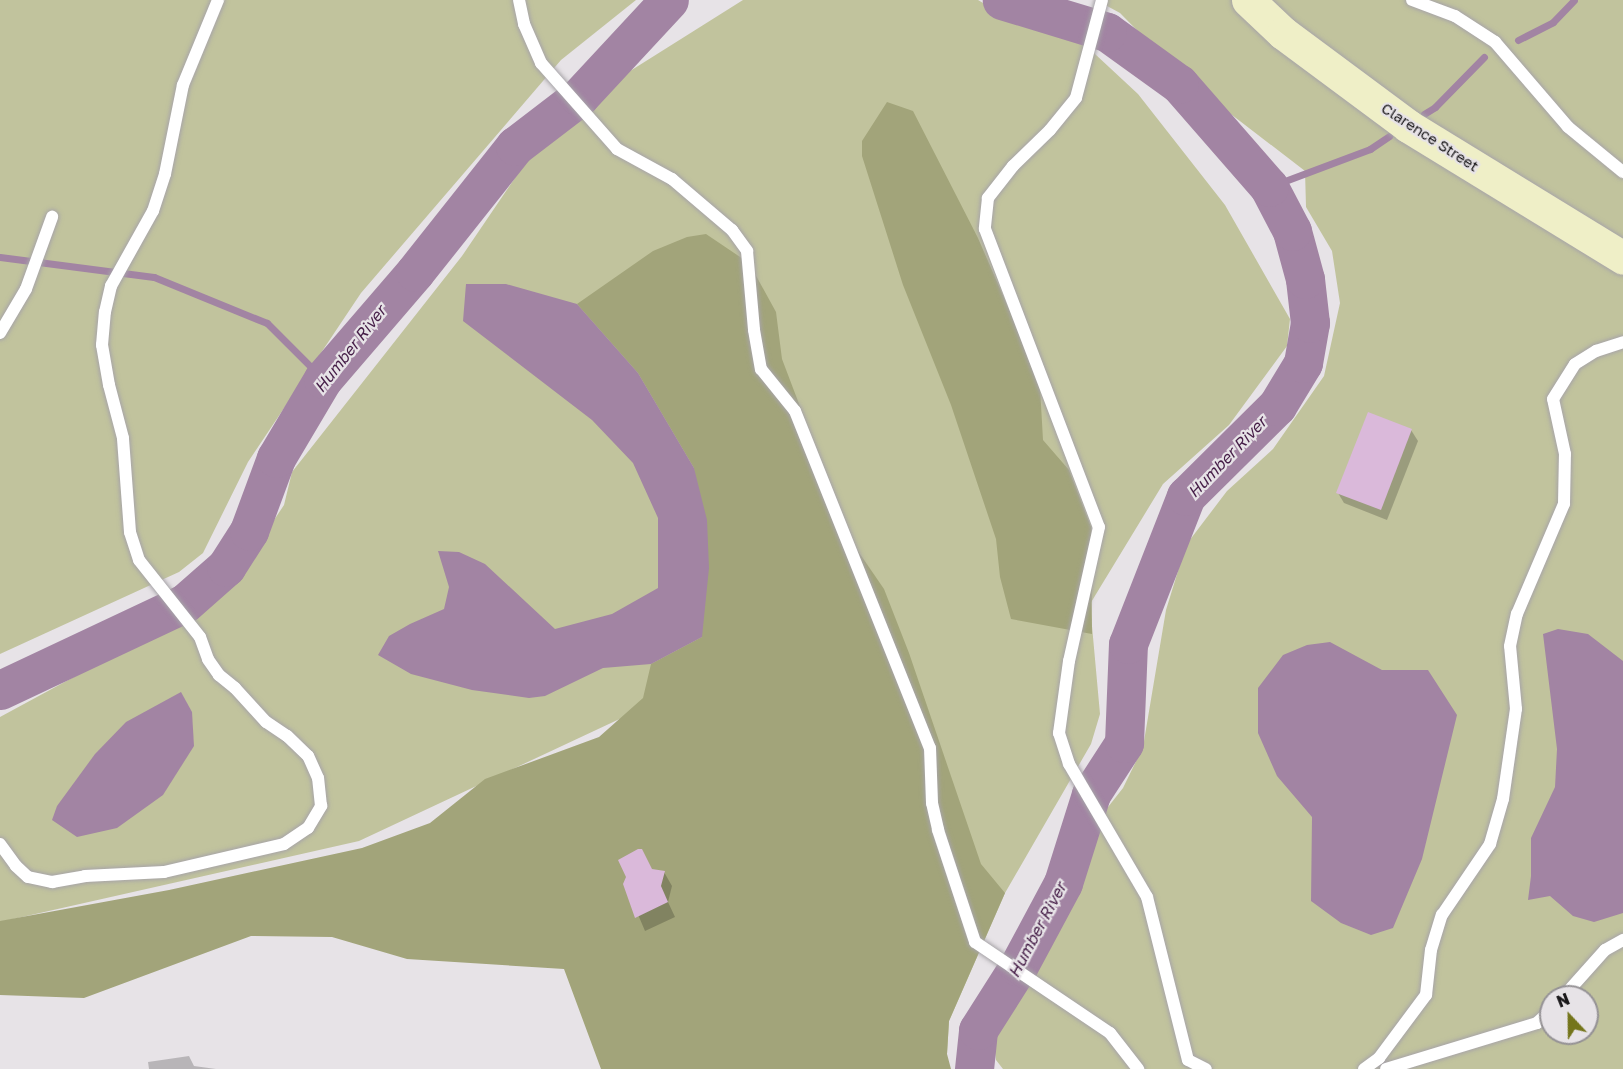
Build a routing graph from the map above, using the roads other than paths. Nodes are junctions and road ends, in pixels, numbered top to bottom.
1 (218, 0) edge
2 (519, 0) edge
3 (1102, 0) edge
4 (1248, 0) edge
5 (1412, 0) edge
6 (1623, 172) edge
7 (52, 217) dead end
8 (1623, 258) edge
9 (0, 333) edge
10 (1623, 342) edge
11 (0, 844) edge
12 (1623, 940) edge
13 (1574, 985) edge
14 (1539, 1021) edge
15 (1187, 1065) edge
16 (1137, 1069) edge
17 (1206, 1069) edge
18 (1364, 1069) edge
19 (1386, 1069) edge

1 - 11 lane
2 - 16 lane
3 - 15 lane
4 - 8 street, Clarence Street
5 - 6 lane
7 - 9 lane
10 - 18 lane
12 - 13 lane
14 - 19 lane
15 - 17 lane

